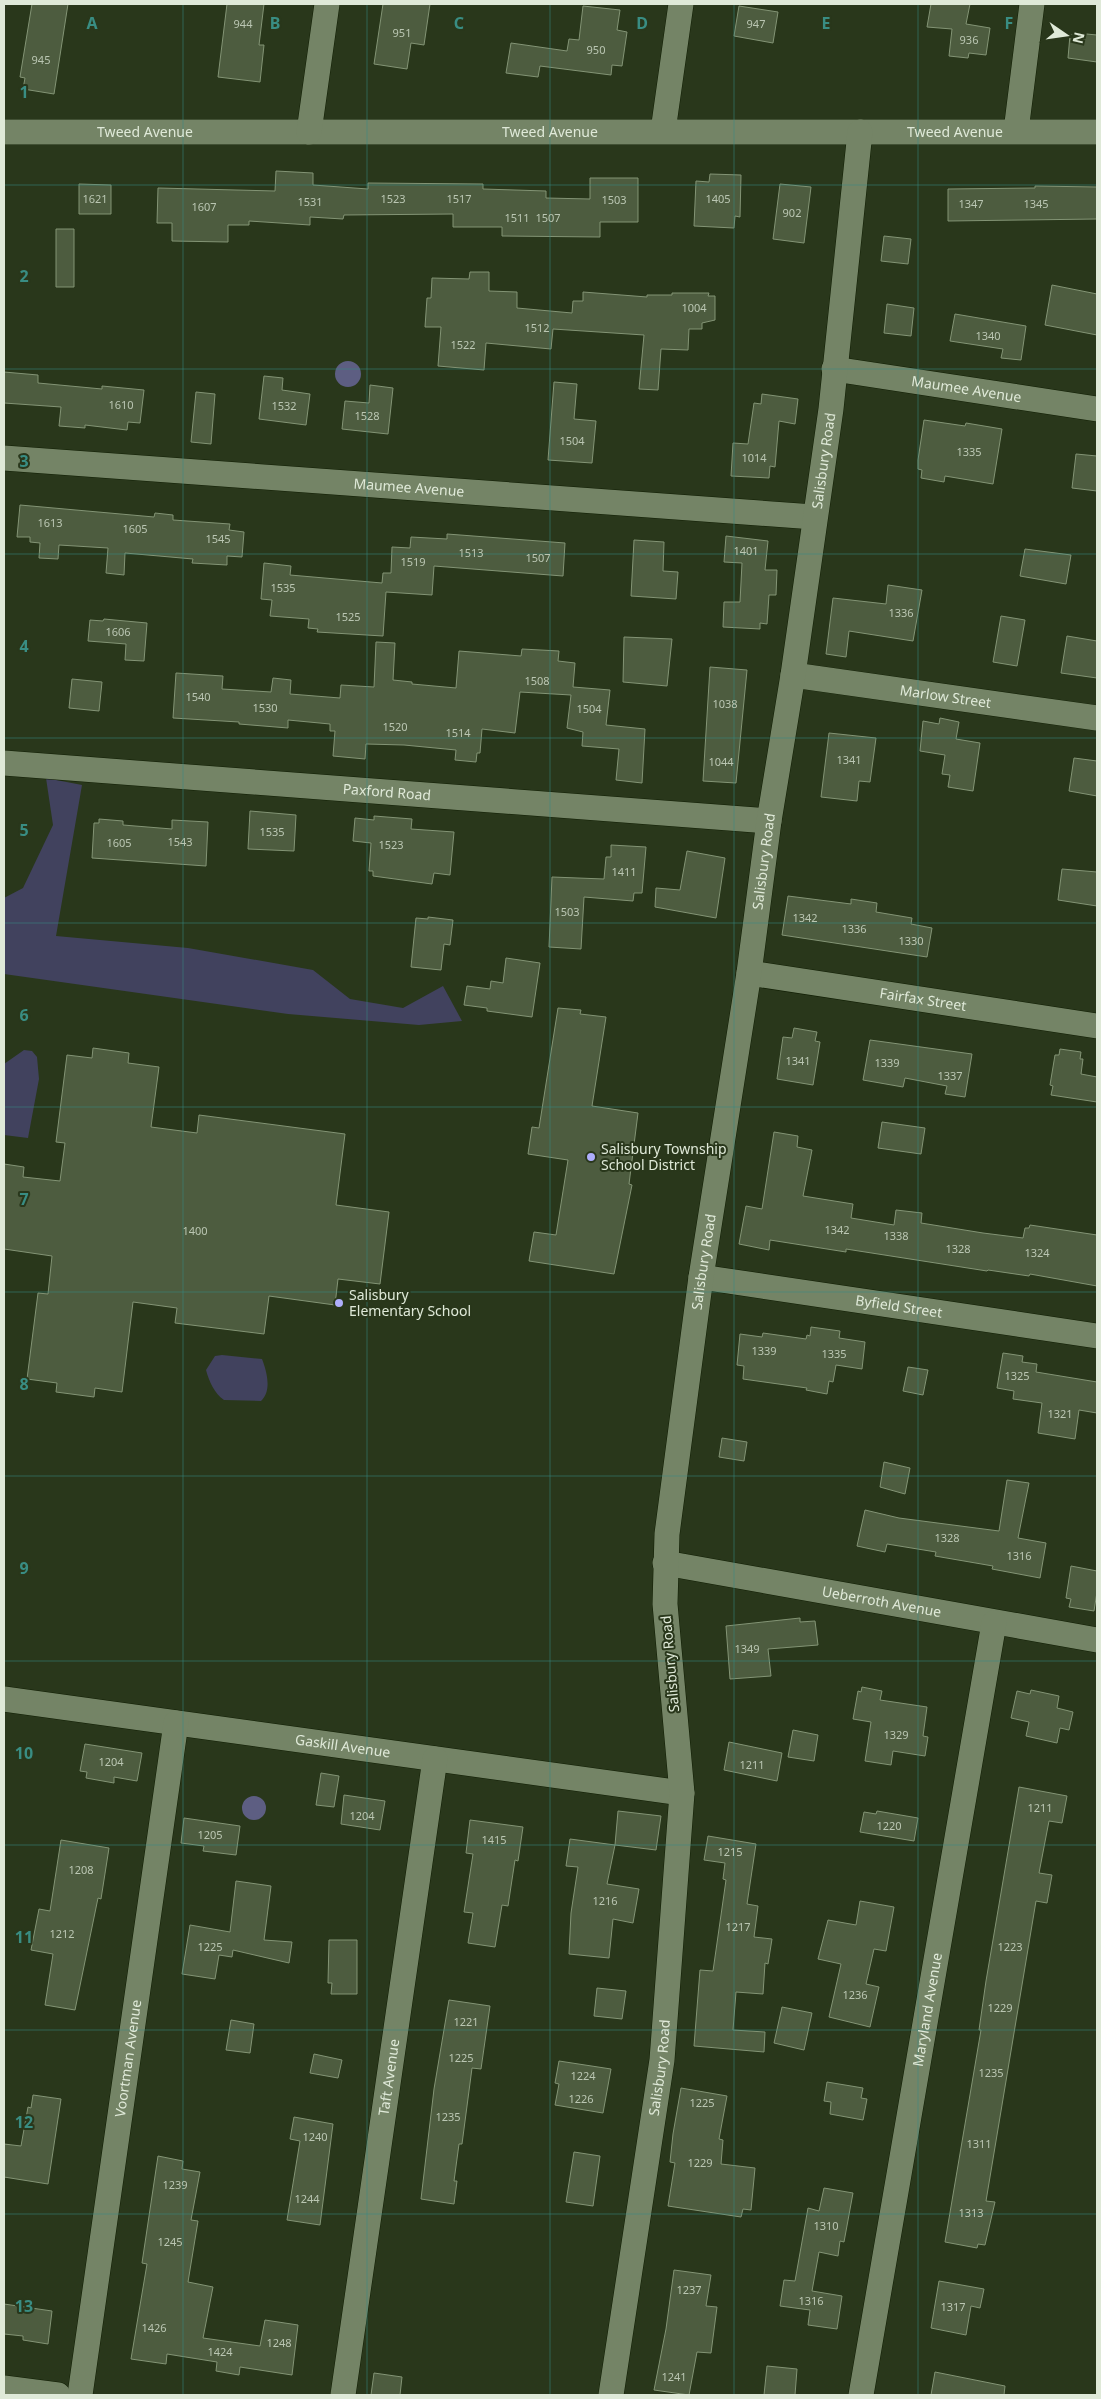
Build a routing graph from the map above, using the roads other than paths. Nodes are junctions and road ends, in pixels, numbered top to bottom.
1 (327, 4) edge
2 (680, 4) edge
3 (1032, 4) edge
4 (663, 131) junction
5 (1016, 131) junction
6 (4, 132) edge
7 (309, 132) junction
8 (860, 132) junction
9 (1097, 132) edge
10 (834, 369) junction
11 (1097, 409) edge
12 (4, 458) edge
13 (814, 517) junction
14 (793, 675) junction
15 (1097, 718) edge
16 (4, 763) edge
17 (770, 821) junction
18 (749, 973) junction
19 (1097, 1026) edge
20 (702, 1276) junction
21 (1097, 1336) edge
22 (665, 1563) junction
23 (994, 1623) junction
24 (1097, 1640) edge
25 (4, 1699) edge
26 (176, 1723) junction
27 (435, 1759) junction
28 (682, 1793) junction
29 (4, 2388) edge
30 (58, 2395) edge
31 (80, 2395) edge
32 (343, 2395) edge
33 (611, 2395) edge
34 (861, 2395) edge

1 - 7 street
2 - 4 street
3 - 5 street
4 - 7 street, Tweed Avenue
4 - 8 street, Tweed Avenue
5 - 8 street, Tweed Avenue
5 - 9 street, Tweed Avenue
6 - 7 street, Tweed Avenue
8 - 10 street, Salisbury Road
10 - 11 street, Maumee Avenue
10 - 13 street, Salisbury Road
12 - 13 street, Maumee Avenue
13 - 14 street, Salisbury Road
14 - 15 street, Marlow Street
14 - 17 street, Salisbury Road
16 - 17 street, Paxford Road
17 - 18 street, Salisbury Road
18 - 19 street, Fairfax Street
18 - 20 street, Salisbury Road
20 - 21 street, Byfield Street
20 - 22 street, Salisbury Road
22 - 23 street, Ueberroth Avenue
22 - 28 street, Salisbury Road
23 - 24 street, Ueberroth Avenue
23 - 34 street, Maryland Avenue
25 - 26 street, Gaskill Avenue
26 - 27 street, Gaskill Avenue
26 - 31 street, Voortman Avenue
27 - 28 street, Gaskill Avenue
27 - 32 street, Taft Avenue
28 - 33 street, Salisbury Road
29 - 30 street

